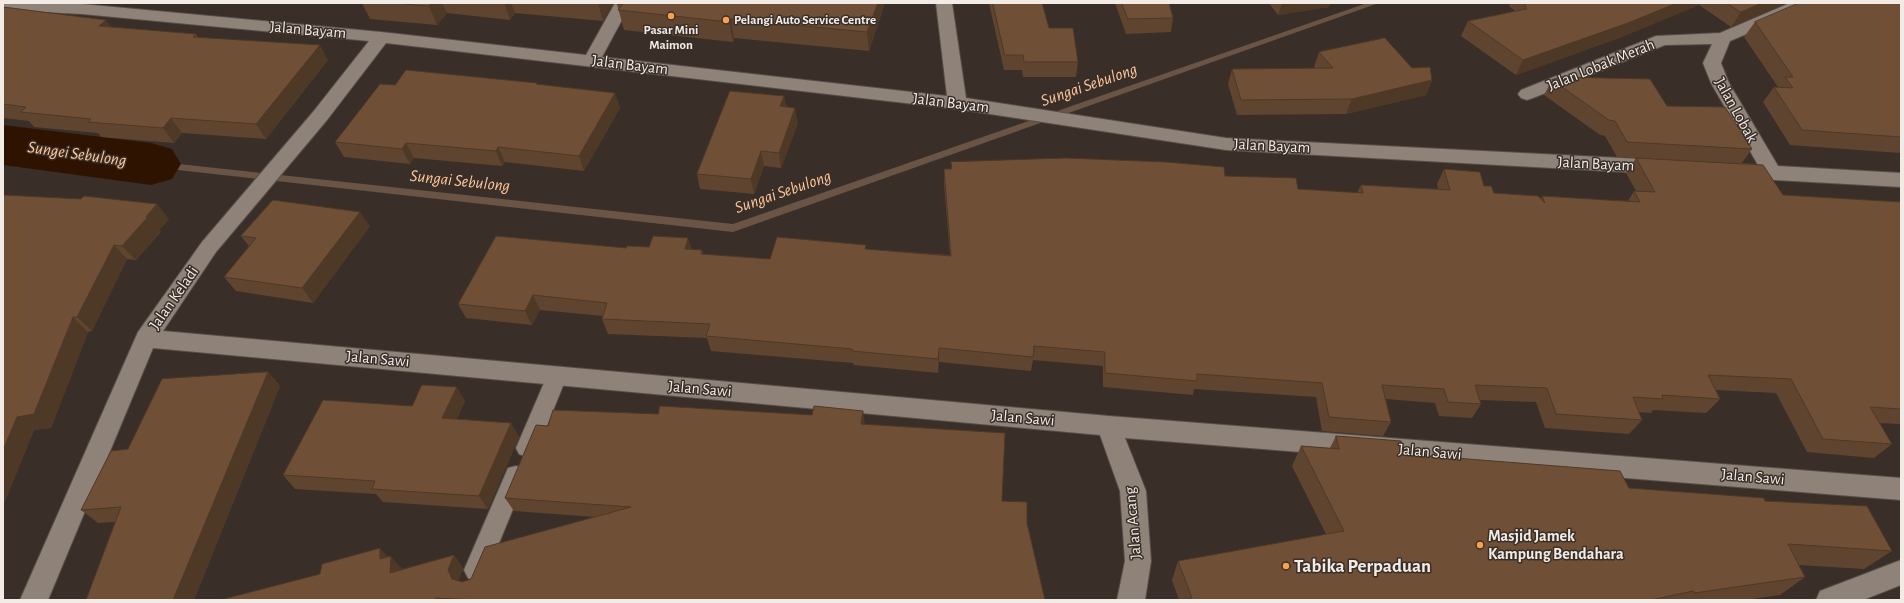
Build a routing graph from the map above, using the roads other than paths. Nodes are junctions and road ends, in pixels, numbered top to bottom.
1 (623, 3) edge
2 (944, 3) edge
3 (1804, 3) edge
4 (3, 5) edge
5 (86, 6) edge
6 (381, 37) junction
7 (1723, 38) junction
8 (592, 61) junction
9 (1527, 94) dead end
10 (957, 103) junction
11 (1677, 168) edge
12 (1724, 171) edge
13 (1772, 173) junction
14 (1901, 180) edge
15 (146, 338) junction
16 (557, 376) junction
17 (1109, 426) junction
18 (1901, 489) edge
19 (1901, 572) edge
20 (471, 582) edge
21 (34, 600) edge
22 (1131, 600) edge
23 (1830, 600) edge

1 - 8 street
2 - 10 street
3 - 7 street
4 - 5 street, Jalan Bayam
5 - 6 street, Jalan Bayam
6 - 8 street, Jalan Bayam
6 - 15 street, Jalan Keladi
7 - 9 street, Jalan Lobak Merah
7 - 13 street, Jalan Lobak
8 - 10 street, Jalan Bayam
10 - 11 street, Jalan Bayam
12 - 13 street
13 - 14 street
15 - 16 street, Jalan Sawi
15 - 21 street, Jalan Keladi
16 - 17 street, Jalan Sawi
16 - 20 lane
17 - 18 street, Jalan Sawi
17 - 22 street, Jalan Acang
19 - 23 street

